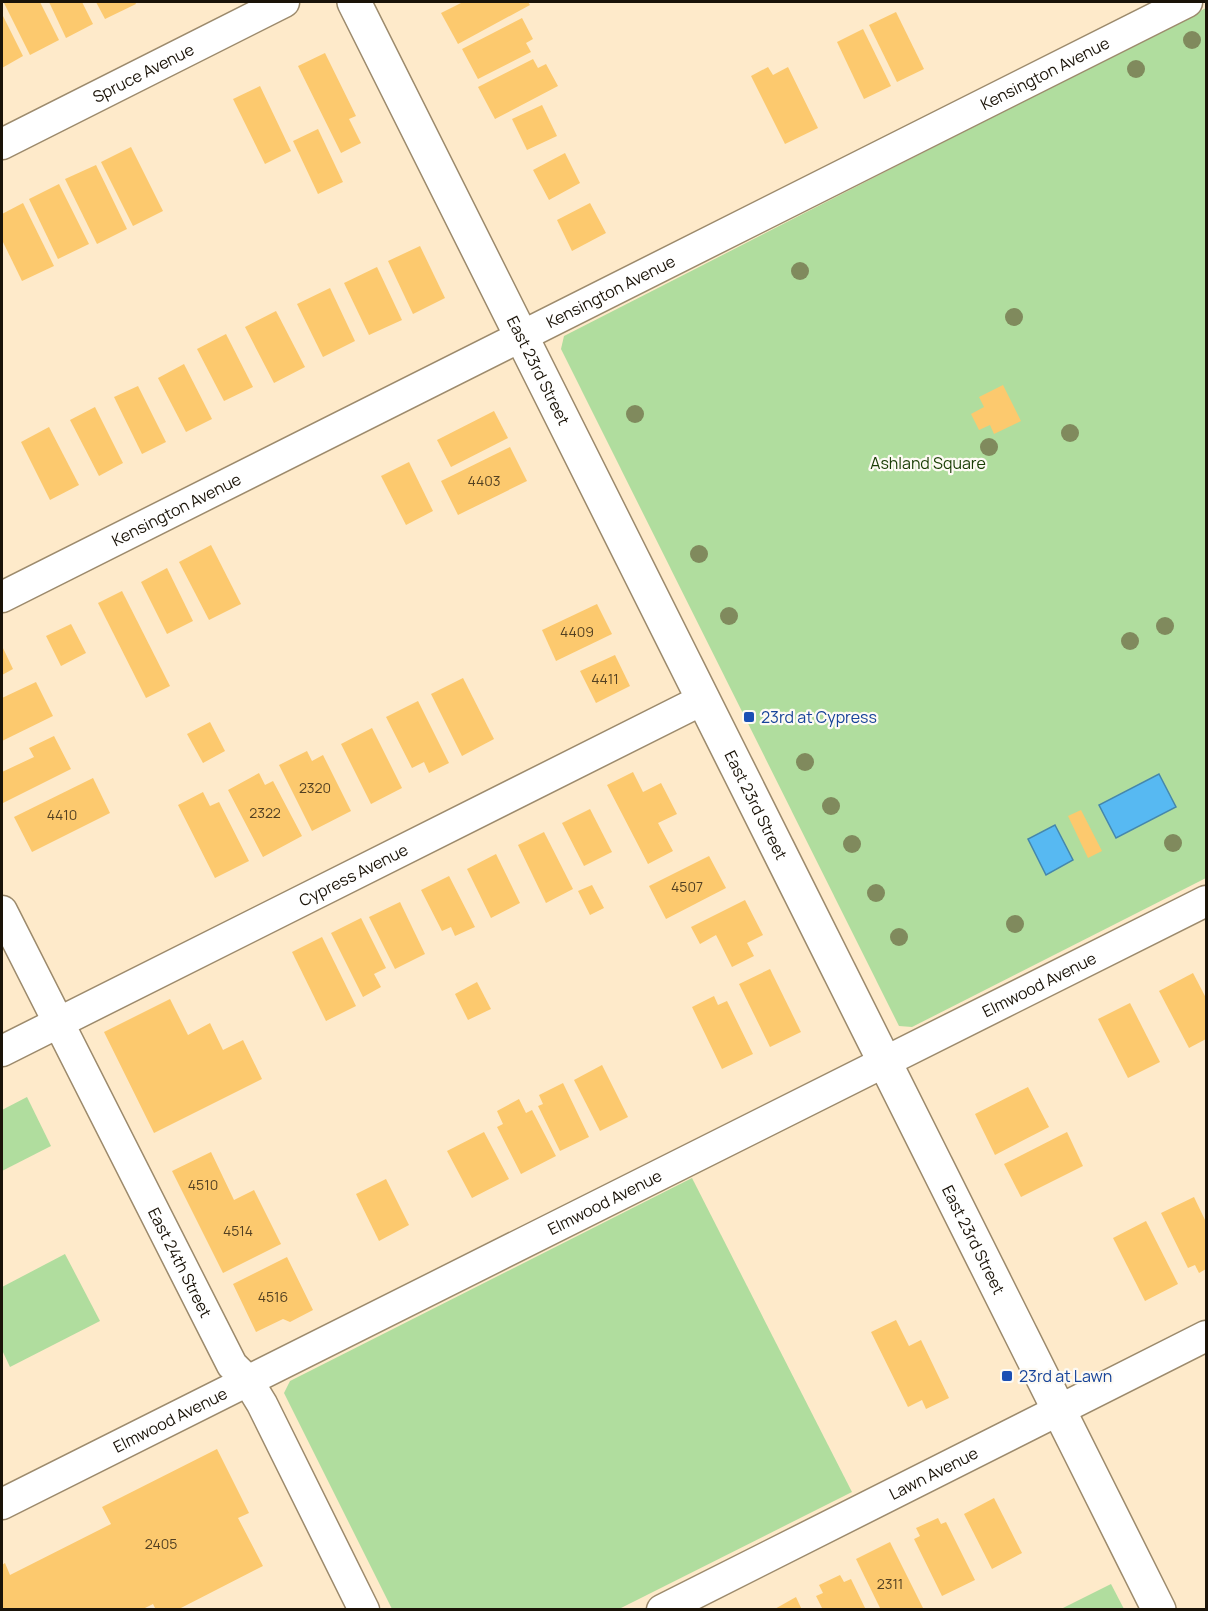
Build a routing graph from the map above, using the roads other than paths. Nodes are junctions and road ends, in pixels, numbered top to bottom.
1 (284, 2) edge
2 (354, 2) edge
3 (1187, 2) edge
4 (2, 144) edge
5 (522, 334) junction
6 (2, 597) edge
7 (704, 699) junction
8 (1206, 901) edge
9 (2, 911) edge
10 (57, 1023) junction
11 (2, 1051) edge
12 (885, 1060) junction
13 (1206, 1336) edge
14 (248, 1380) junction
15 (1060, 1409) junction
16 (2, 1504) edge
17 (364, 1610) edge
18 (662, 1610) edge
19 (1159, 1610) edge

1 - 4 street, Spruce Avenue
2 - 5 main road, East 23rd Street
3 - 5 street, Kensington Avenue
5 - 6 street, Kensington Avenue
5 - 7 main road, East 23rd Street
7 - 10 street, Cypress Avenue
7 - 12 main road, East 23rd Street
8 - 12 street, Elmwood Avenue
9 - 10 street, East 24th Street
10 - 11 street, Cypress Avenue
10 - 14 street, East 24th Street
12 - 14 street, Elmwood Avenue
12 - 15 main road, East 23rd Street
13 - 15 street, Lawn Avenue
14 - 16 street, Elmwood Avenue
14 - 17 street, East 24th Street
15 - 18 street, Lawn Avenue
15 - 19 main road, East 23rd Street

